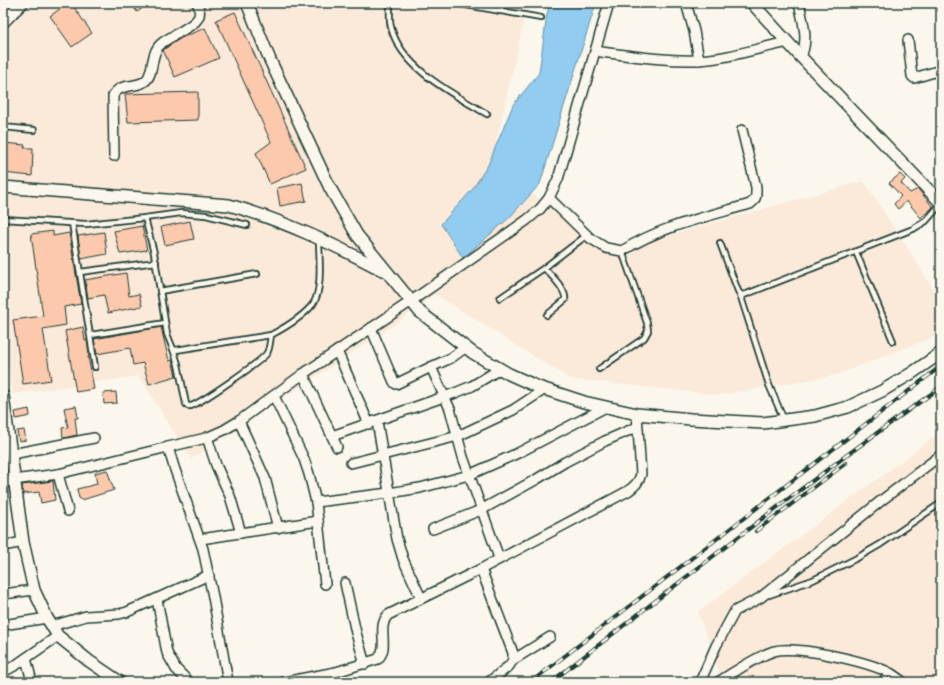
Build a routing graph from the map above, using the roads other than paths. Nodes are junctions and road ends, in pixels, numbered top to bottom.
1 (22, 3) edge
2 (197, 3) edge
3 (247, 3) edge
4 (390, 3) edge
5 (455, 3) edge
6 (502, 3) edge
7 (609, 3) edge
8 (686, 3) edge
9 (752, 3) edge
10 (799, 3) edge
11 (499, 11) junction
12 (541, 18) dead end
13 (3, 22) edge
14 (908, 40) dead end
15 (788, 42) junction
16 (601, 52) dead end
17 (801, 57) junction
18 (699, 60) junction
19 (941, 70) edge
20 (486, 114) dead end
21 (3, 127) edge
22 (34, 130) dead end
23 (742, 130) dead end
24 (114, 156) dead end
25 (3, 187) edge
26 (550, 198) junction
27 (940, 200) edge
28 (145, 218) junction
29 (3, 219) edge
30 (72, 223) junction
31 (247, 225) dead end
32 (587, 235) junction
33 (318, 237) junction
34 (720, 243) dead end
35 (622, 251) junction
36 (856, 252) junction
37 (156, 262) junction
38 (544, 268) junction
39 (385, 271) junction
40 (80, 272) junction
41 (257, 274) dead end
42 (160, 291) junction
43 (740, 294) junction
44 (500, 298) dead end
45 (410, 302) junction
46 (547, 315) dead end
47 (165, 323) junction
48 (371, 328) junction
49 (271, 334) junction
50 (91, 335) junction
51 (893, 341) dead end
52 (466, 347) junction
53 (173, 349) junction
54 (337, 351) junction
55 (941, 353) edge
56 (95, 367) dead end
57 (431, 368) junction
58 (500, 369) junction
59 (600, 369) dead end
60 (303, 374) junction
61 (545, 389) junction
62 (3, 396) edge
63 (274, 396) junction
64 (445, 397) junction
65 (606, 407) junction
66 (4, 414) edge
67 (637, 414) junction
68 (239, 421) junction
69 (785, 421) junction
70 (373, 422) junction
71 (637, 427) junction
72 (332, 436) junction
73 (458, 436) junction
74 (207, 437) junction
75 (94, 438) dead end
76 (168, 446) junction
77 (337, 447) dead end
78 (9, 449) edge
79 (382, 455) junction
80 (941, 455) edge
81 (351, 463) dead end
82 (58, 474) junction
83 (469, 475) junction
84 (14, 480) junction
85 (3, 483) edge
86 (389, 494) junction
87 (316, 502) junction
88 (941, 503) edge
89 (481, 510) junction
90 (68, 511) dead end
91 (318, 521) junction
92 (278, 528) junction
93 (433, 529) dead end
94 (241, 533) junction
95 (201, 539) junction
96 (23, 542) junction
97 (3, 546) edge
98 (499, 558) junction
99 (481, 569) junction
100 (209, 575) junction
101 (345, 583) dead end
102 (325, 584) dead end
103 (34, 590) junction
104 (3, 594) edge
105 (422, 598) junction
106 (760, 598) junction
107 (157, 599) junction
108 (50, 622) junction
109 (3, 625) edge
110 (58, 636) junction
111 (550, 637) dead end
112 (26, 658) junction
113 (513, 660) junction
114 (365, 664) junction
115 (3, 672) edge
116 (890, 673) junction
117 (32, 682) edge
118 (120, 682) edge
119 (189, 682) edge
120 (228, 682) edge
121 (284, 682) edge
122 (488, 682) edge
123 (700, 682) edge
124 (718, 682) edge
125 (879, 682) edge
126 (903, 682) edge

1 - 13 street
2 - 24 street
3 - 39 street
4 - 20 lane
5 - 11 lane
6 - 11 lane
7 - 26 street
8 - 18 street
9 - 15 street
10 - 17 street
11 - 12 lane
14 - 19 street
15 - 17 street
15 - 18 street
16 - 18 street
17 - 27 street
21 - 22 lane
23 - 35 street
25 - 33 street
26 - 32 street
26 - 45 street
27 - 36 lane
28 - 30 lane
28 - 31 lane
28 - 37 lane
29 - 30 lane
30 - 40 lane
32 - 35 street
32 - 38 lane
33 - 39 street
33 - 49 lane
34 - 43 lane
35 - 59 lane
36 - 43 lane
36 - 51 lane
37 - 40 lane
37 - 42 lane
38 - 44 lane
38 - 46 lane
39 - 45 street
40 - 50 lane
41 - 42 lane
42 - 47 lane
43 - 69 lane
45 - 48 street
45 - 52 street
47 - 50 lane
47 - 53 lane
48 - 54 street
48 - 57 street
49 - 53 lane
49 - 53 lane
50 - 56 lane
52 - 57 street
52 - 58 street
54 - 60 street
54 - 70 street
55 - 69 street
57 - 64 street
58 - 61 street
58 - 64 street
60 - 63 street
60 - 72 street
61 - 65 street
61 - 73 street
62 - 66 street
63 - 68 street
63 - 87 street
64 - 70 street
64 - 73 street
65 - 67 street
65 - 83 street
66 - 78 street
67 - 69 street
67 - 71 street
68 - 74 street
68 - 92 street
70 - 72 street
70 - 79 street
71 - 89 street
71 - 98 street
72 - 77 street
73 - 79 street
73 - 83 street
74 - 76 street
74 - 94 street
75 - 78 street
76 - 82 street
76 - 95 street
78 - 84 street
79 - 81 street
79 - 86 street
80 - 106 street
82 - 84 street
82 - 90 street
83 - 86 street
83 - 89 street
84 - 85 street
84 - 96 street
86 - 87 street
86 - 105 street
87 - 91 street
88 - 106 lane
89 - 93 street
89 - 98 street
91 - 92 street
91 - 102 street
92 - 94 street
94 - 95 street
95 - 100 street
96 - 97 street
96 - 103 street
98 - 99 street
99 - 105 street
99 - 113 street
100 - 107 street
100 - 120 street
101 - 114 street
103 - 104 street
103 - 108 street
105 - 114 street
106 - 123 street
107 - 108 street
107 - 119 street
108 - 109 street
108 - 110 street
110 - 112 street
110 - 118 street
111 - 113 street
112 - 115 street
112 - 117 street
113 - 122 street
114 - 121 street
116 - 124 street
116 - 125 lane
116 - 126 street

